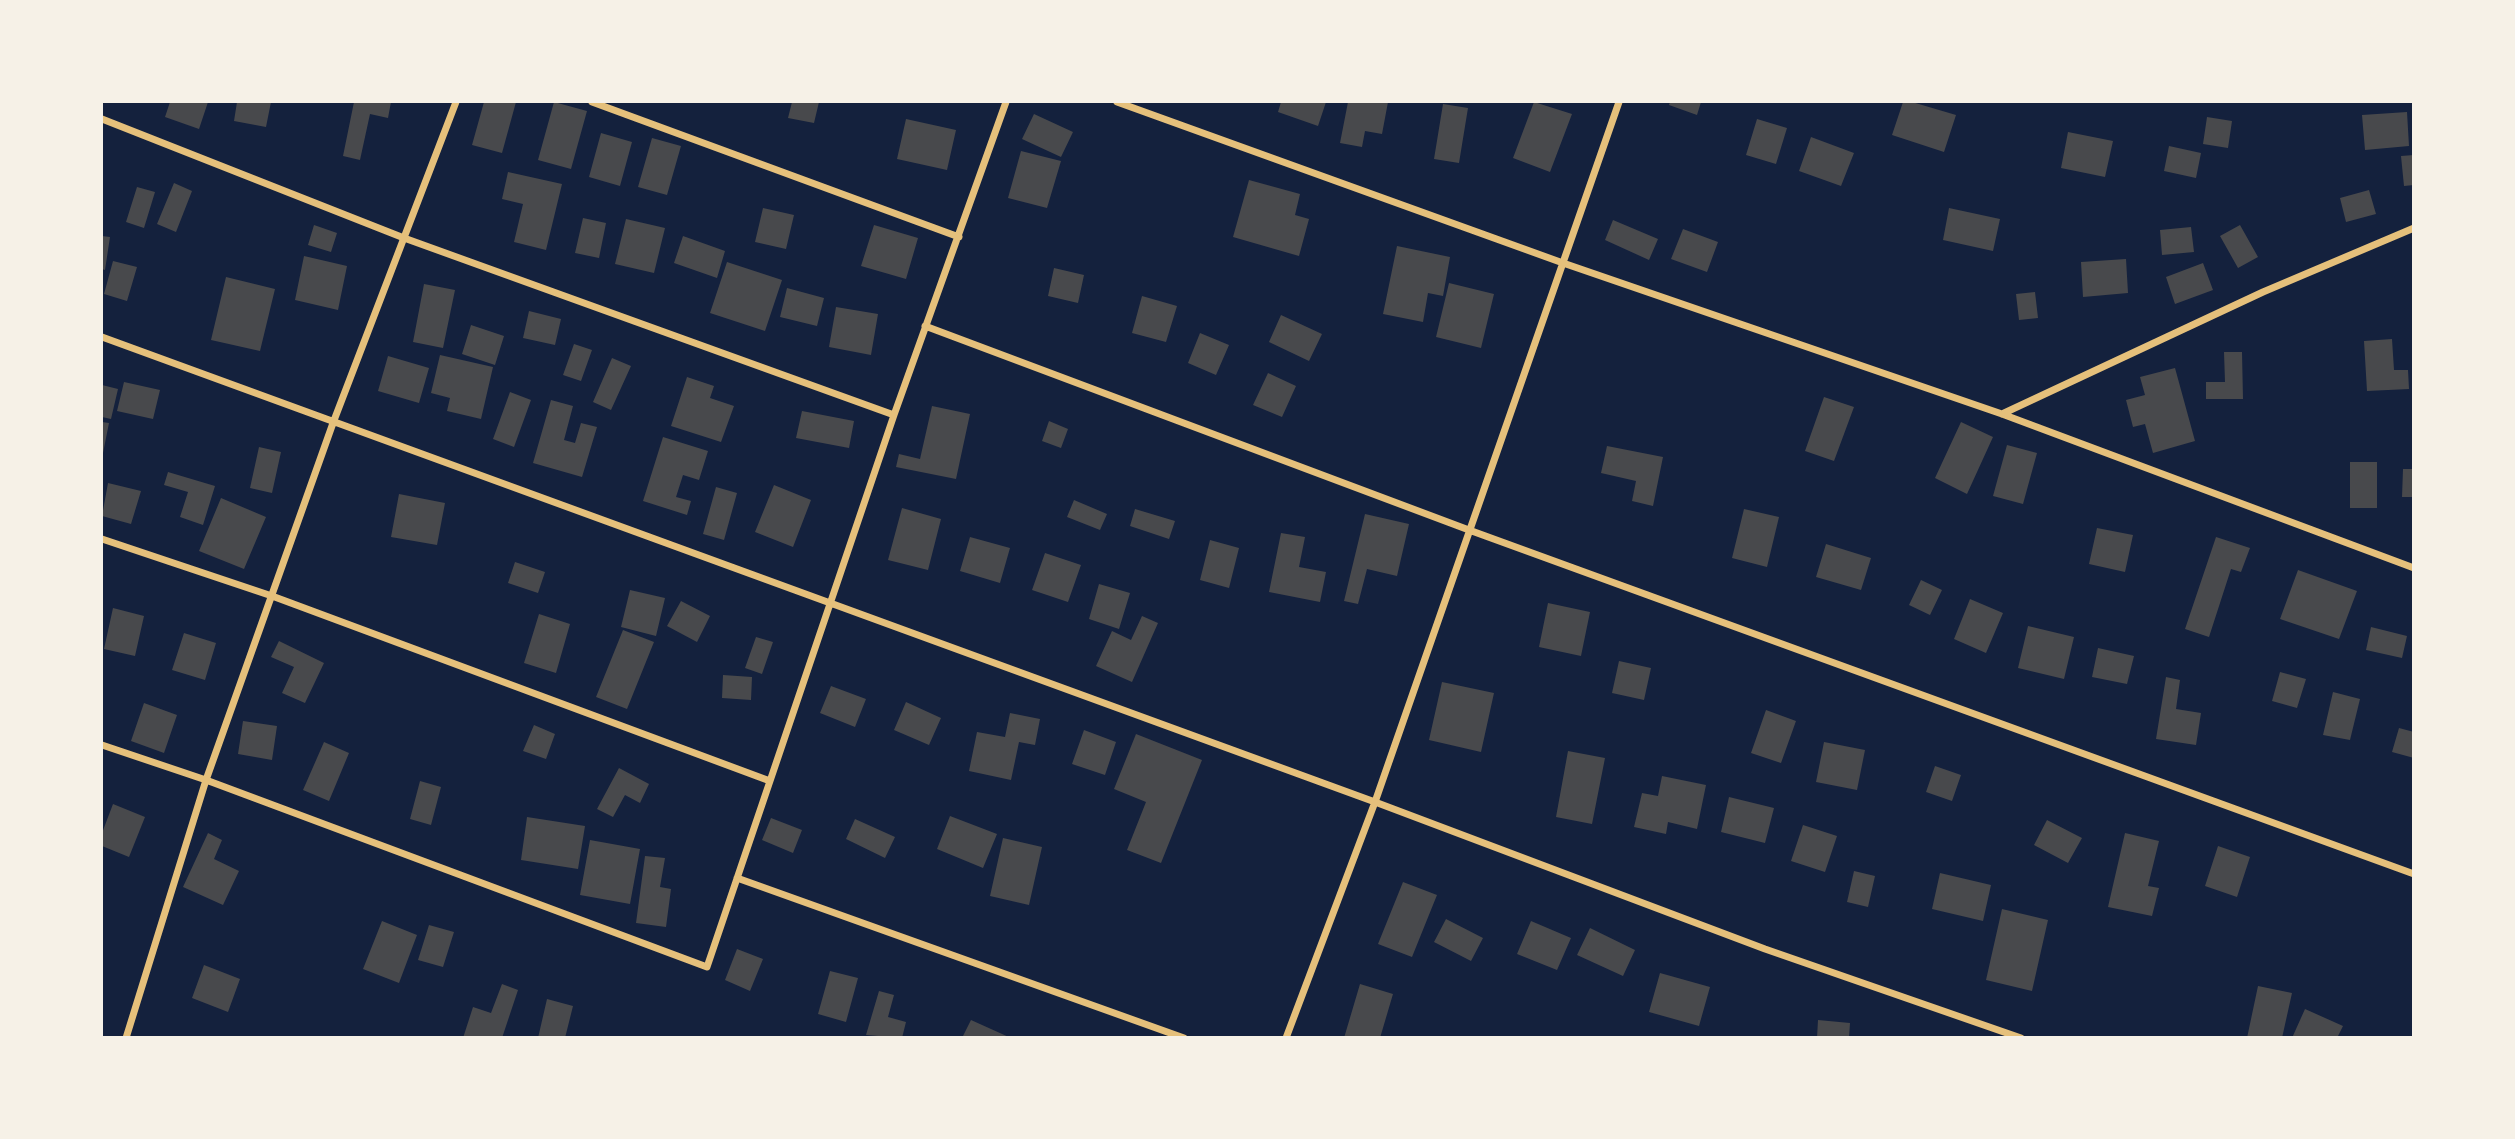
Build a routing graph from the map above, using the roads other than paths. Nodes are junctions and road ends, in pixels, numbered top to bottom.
1 (456, 102) edge
2 (593, 102) edge
3 (1006, 102) edge
4 (1117, 102) edge
5 (1619, 102) edge
6 (102, 119) edge
7 (2413, 228) edge
8 (959, 237) junction
9 (404, 238) junction
10 (1563, 263) junction
11 (925, 326) junction
12 (102, 337) edge
13 (2001, 414) junction
14 (894, 415) junction
15 (333, 423) junction
16 (1469, 530) junction
17 (102, 539) edge
18 (2413, 568) edge
19 (272, 596) junction
20 (830, 603) junction
21 (102, 745) edge
22 (206, 780) junction
23 (770, 780) junction
24 (1375, 802) junction
25 (2413, 874) edge
26 (737, 877) junction
27 (126, 1038) edge
28 (1184, 1038) edge
29 (1286, 1038) edge
30 (2021, 1038) edge

1 - 9 street
2 - 8 street
3 - 8 street
4 - 10 street
5 - 10 street
6 - 9 street
7 - 13 street
8 - 11 street
9 - 14 street
9 - 15 street
10 - 13 street
10 - 16 street
11 - 14 street
11 - 16 street
12 - 15 street
13 - 18 street
14 - 20 street
15 - 19 street
15 - 20 street
16 - 24 street
16 - 25 street
17 - 19 street
19 - 22 street
19 - 23 street
20 - 23 street
20 - 24 street
21 - 22 street
22 - 26 street
22 - 27 street
23 - 26 street
24 - 29 street
24 - 30 street
26 - 28 street

